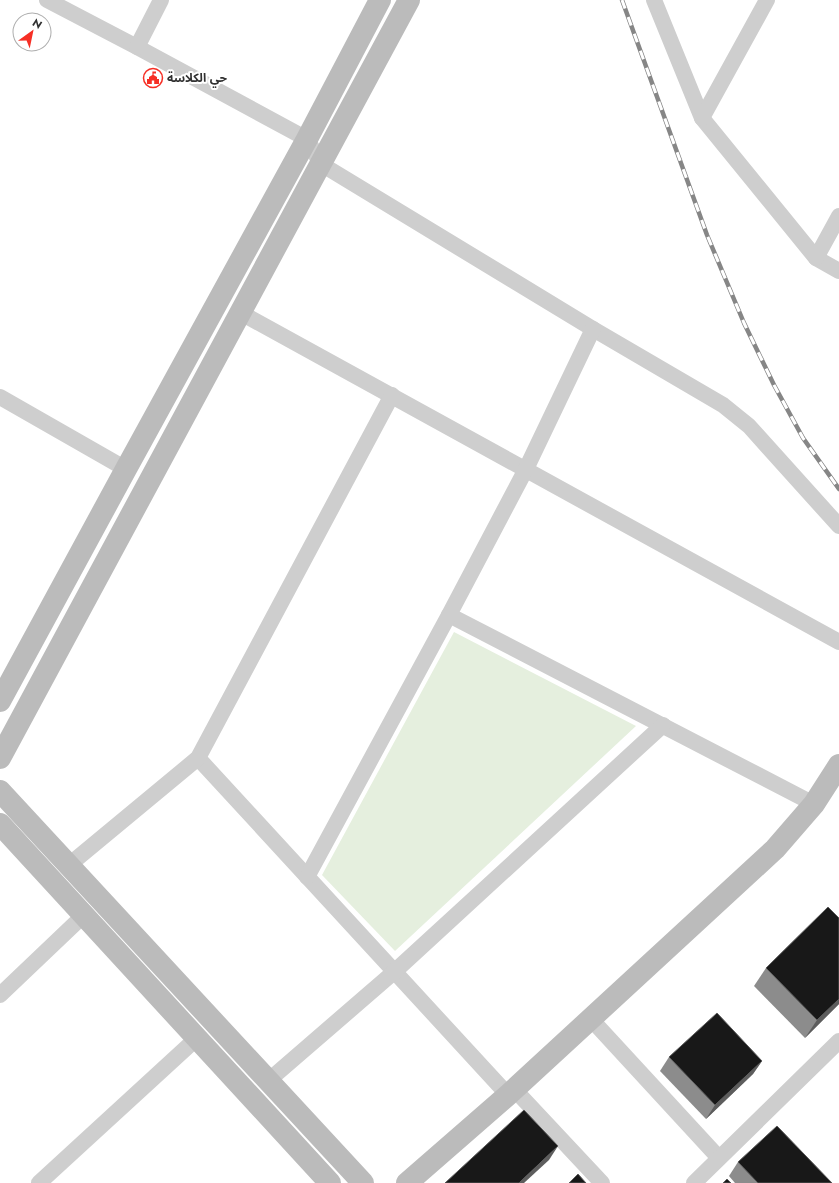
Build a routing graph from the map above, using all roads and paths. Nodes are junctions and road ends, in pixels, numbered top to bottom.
1 (47, 0) edge
2 (161, 0) edge
3 (380, 0) edge
4 (409, 0) edge
5 (654, 0) edge
6 (767, 0) edge
7 (137, 47) junction
8 (702, 118) junction
9 (307, 139) junction
10 (322, 164) junction
11 (839, 216) edge
12 (816, 258) junction
13 (839, 271) edge
14 (241, 313) junction
15 (593, 329) junction
16 (392, 395) junction
17 (0, 397) edge
18 (126, 469) junction
19 (526, 469) junction
20 (839, 526) edge
21 (449, 616) junction
22 (839, 642) edge
23 (0, 701) edge
24 (663, 725) junction
25 (0, 758) edge
26 (198, 758) junction
27 (839, 765) edge
28 (0, 791) edge
29 (814, 804) junction
30 (0, 824) edge
31 (68, 865) junction
32 (307, 877) junction
33 (84, 915) junction
34 (394, 972) junction
35 (0, 995) edge
36 (591, 1019) junction
37 (197, 1038) junction
38 (839, 1041) edge
39 (268, 1081) junction
40 (511, 1092) junction
41 (719, 1158) junction
42 (341, 1160) junction
43 (322, 1180) edge
44 (39, 1183) edge
45 (363, 1183) edge
46 (406, 1183) edge
47 (602, 1183) edge
48 (694, 1183) edge

1 - 7 street
2 - 7 street
3 - 9 street
4 - 10 street
5 - 8 street
6 - 8 street
7 - 9 street
8 - 12 street
9 - 10 street
9 - 18 street
10 - 14 street
10 - 15 street
11 - 12 street
12 - 13 street
14 - 16 street
14 - 25 street
15 - 19 street
15 - 20 street
16 - 19 street
16 - 26 street
17 - 18 street
18 - 23 street
19 - 21 street
19 - 22 street
21 - 24 street
21 - 32 street
24 - 29 street
24 - 34 street
26 - 31 street
26 - 32 street
27 - 29 street
28 - 31 street
29 - 36 street
30 - 33 street
31 - 39 street
32 - 34 street
33 - 35 street
33 - 37 street
34 - 39 street
34 - 40 street
36 - 40 street
36 - 41 street
37 - 43 street
37 - 44 street
38 - 41 street
39 - 42 street
40 - 46 street
40 - 47 street
41 - 48 street
42 - 43 street
42 - 45 street

